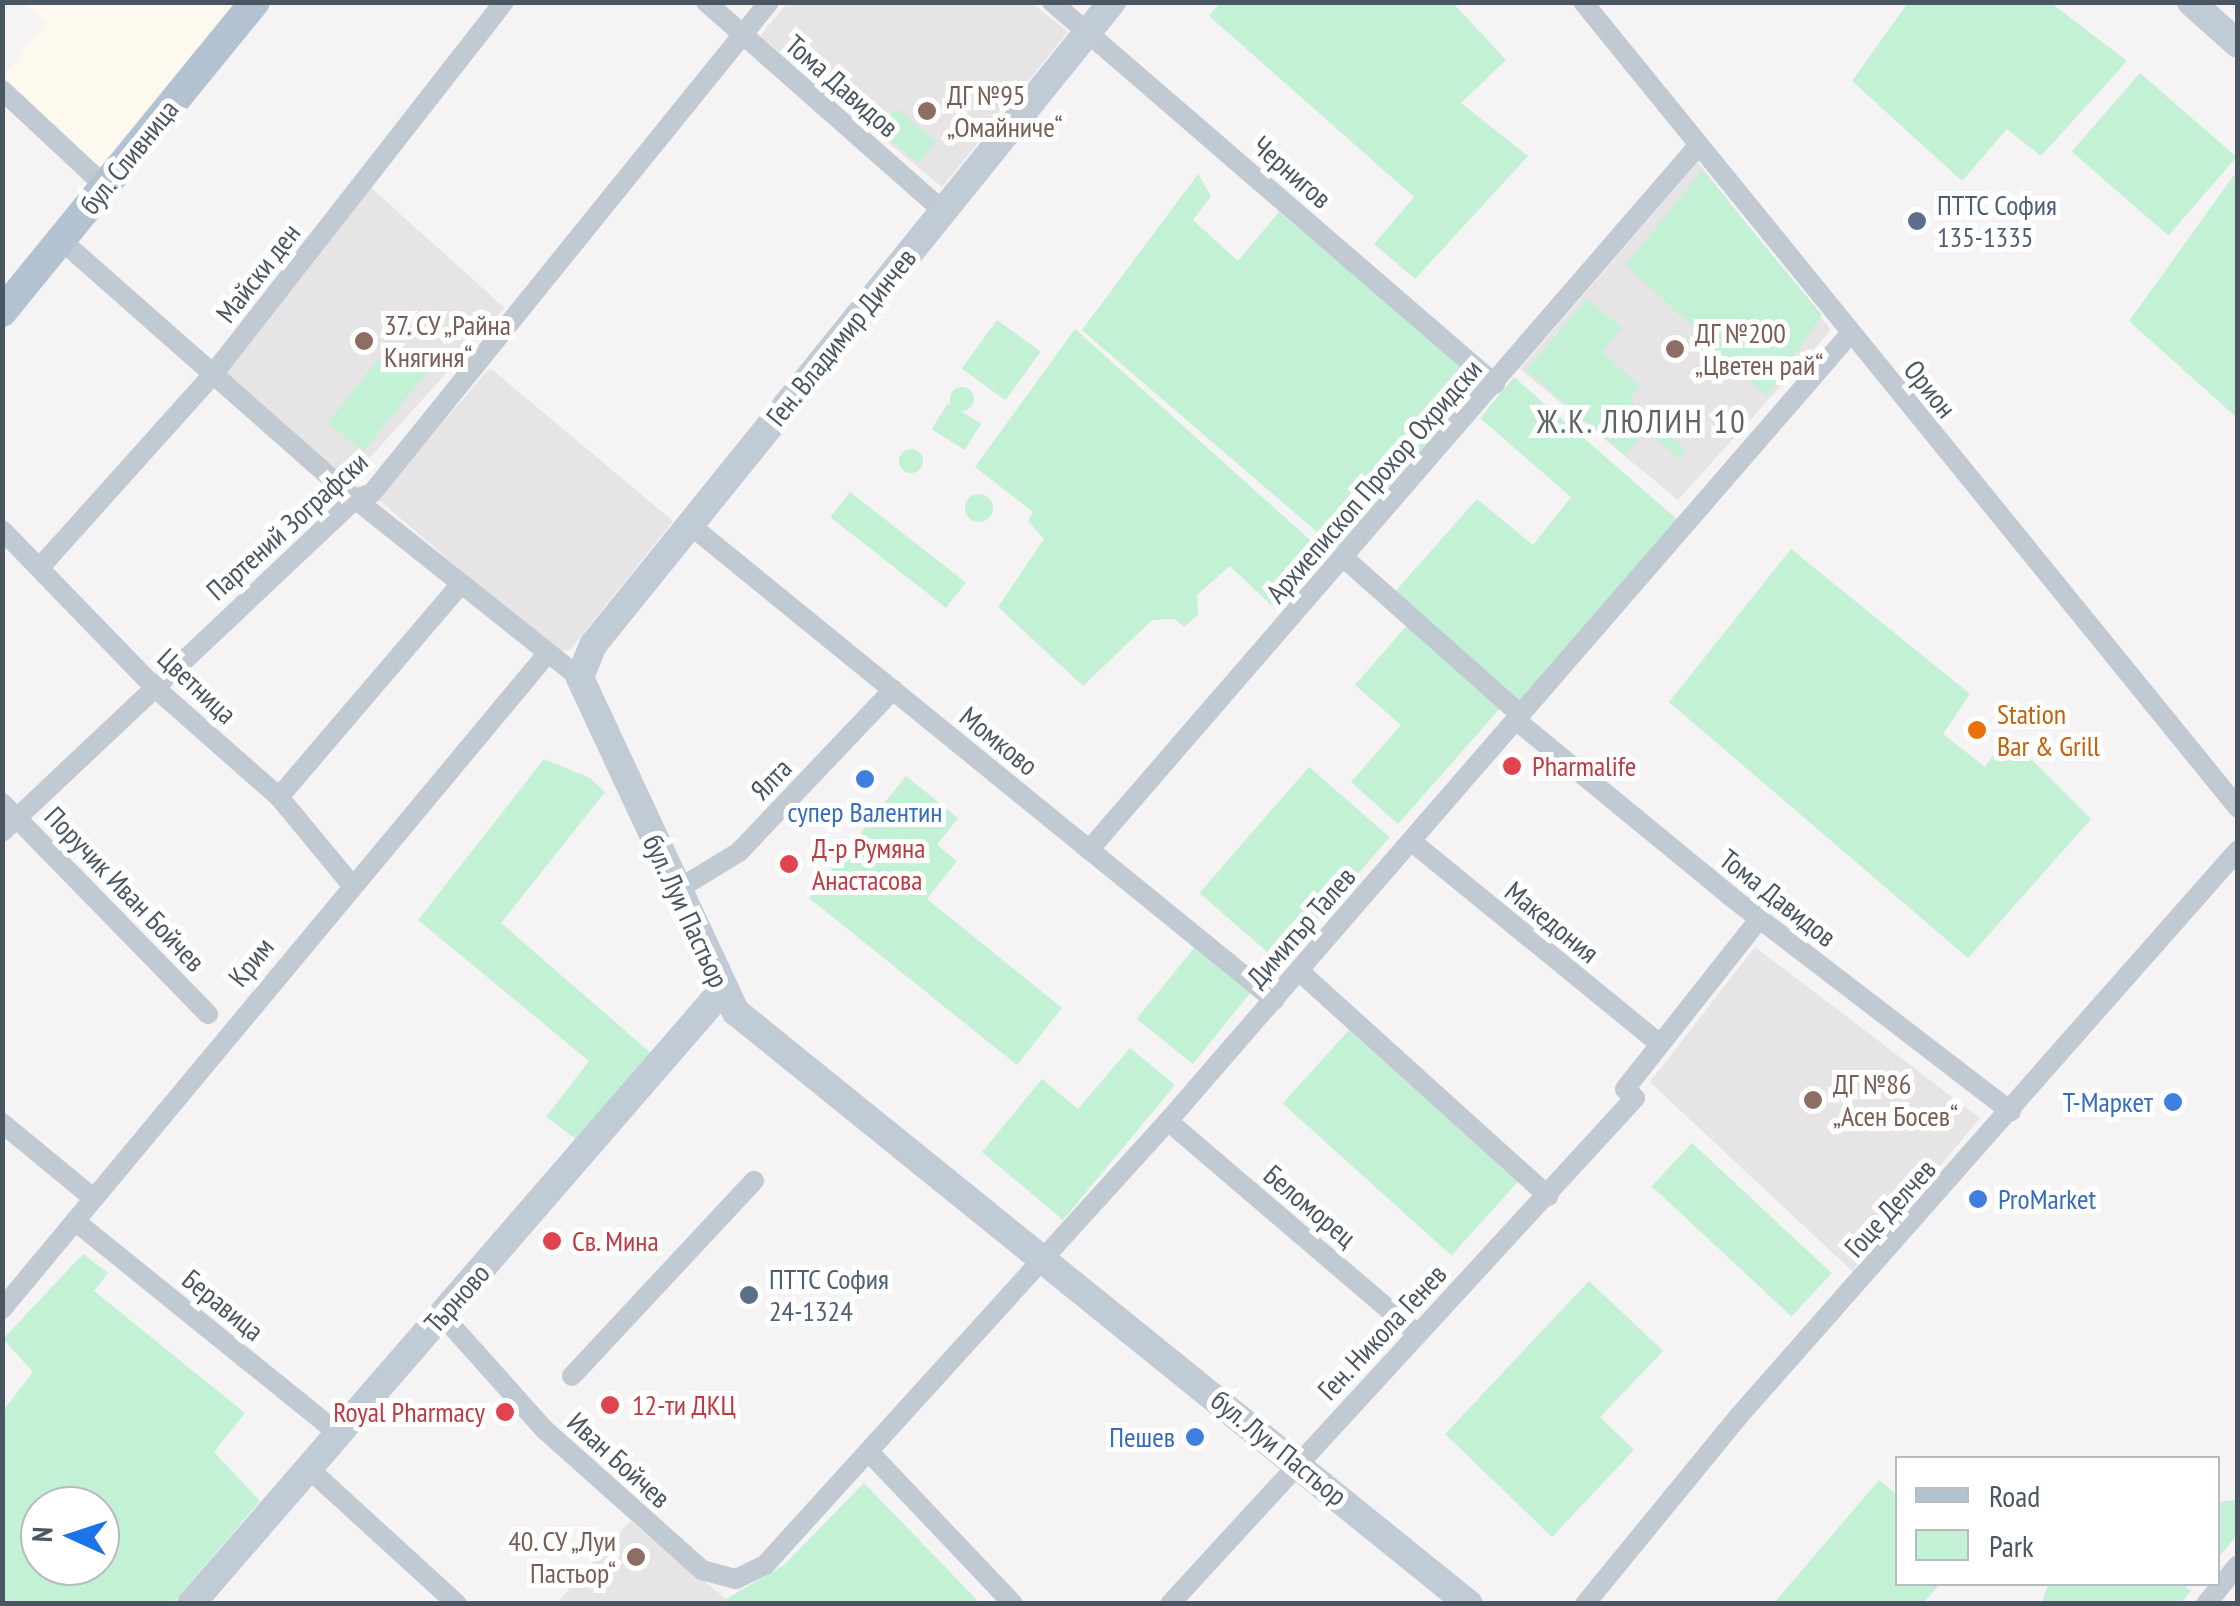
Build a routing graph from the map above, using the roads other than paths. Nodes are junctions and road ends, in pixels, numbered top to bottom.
1 (255, 2) edge
2 (504, 2) edge
3 (706, 2) edge
4 (769, 2) edge
5 (1052, 2) edge
6 (1112, 2) edge
7 (1583, 2) edge
8 (2190, 2) edge
9 (1088, 32) junction
10 (743, 36) junction
11 (2238, 44) edge
12 (2, 90) edge
13 (1698, 146) junction
14 (106, 186) junction
15 (942, 210) junction
16 (61, 240) junction
17 (2, 312) edge
18 (1850, 335) junction
19 (214, 374) junction
20 (1496, 384) junction
21 (355, 499) junction
22 (690, 525) junction
23 (2, 530) edge
24 (1344, 558) junction
25 (42, 565) junction
26 (462, 584) junction
27 (547, 654) junction
28 (580, 678) junction
29 (153, 686) junction
30 (893, 690) junction
31 (1518, 717) junction
32 (279, 797) junction
33 (2238, 808) edge
34 (8, 817) edge
35 (1411, 841) junction
36 (1089, 850) junction
37 (2238, 850) edge
38 (351, 884) junction
39 (675, 890) junction
40 (1760, 918) junction
41 (1299, 971) junction
42 (721, 992) junction
43 (1274, 1000) junction
44 (208, 1014) dead end
45 (1660, 1044) junction
46 (2011, 1112) junction
47 (1168, 1122) junction
48 (2, 1123) edge
49 (754, 1181) dead end
50 (1548, 1196) junction
51 (93, 1198) junction
52 (75, 1221) junction
53 (1047, 1258) junction
54 (2, 1309) edge
55 (442, 1314) junction
56 (1416, 1334) junction
57 (572, 1376) dead end
58 (338, 1432) junction
59 (869, 1452) junction
60 (1298, 1463) junction
61 (307, 1467) junction
62 (784, 1546) joint
63 (2238, 1566) edge
64 (191, 1604) edge
65 (457, 1604) edge
66 (1013, 1604) edge
67 (1170, 1604) edge
68 (1469, 1604) edge
69 (1585, 1604) edge
70 (2206, 1604) edge

1 - 14 main road, бул. Сливница
2 - 19 street, Майски ден
3 - 10 street, Тома Давидов
4 - 10 street, Партений Зографски
5 - 9 street, Чернигов
6 - 9 street, Ген. Владимир Динчев
7 - 13 street, Орион
8 - 11 street
9 - 15 street, Ген. Владимир Динчев
9 - 20 street, Чернигов
10 - 15 street, Тома Давидов
10 - 21 street, Партений Зографски
12 - 14 street
13 - 18 street, Орион
13 - 20 street, Архиепископ Прохор Охридски
14 - 16 main road, бул. Сливница
15 - 22 street, Ген. Владимир Динчев
16 - 17 main road, бул. Сливница
16 - 19 street, бул. Луи Пастьор
18 - 31 street, Димитър Талев
18 - 33 street, Орион
19 - 21 street, бул. Луи Пастьор
19 - 25 street, Майски ден
20 - 24 street, Архиепископ Прохор Охридски
21 - 26 street, бул. Луи Пастьор
21 - 29 street, Партений Зографски
22 - 28 street, Ген. Владимир Динчев
22 - 30 street, Момково
23 - 25 street, Цветница
24 - 31 street, Тома Давидов
24 - 36 street, Архиепископ Прохор Охридски
25 - 29 street, Цветница
26 - 27 street, бул. Луи Пастьор
26 - 32 street
27 - 28 street, бул. Луи Пастьор
27 - 38 street, Крим
28 - 39 street, бул. Луи Пастьор
29 - 32 street, Цветница
29 - 34 street, Партений Зографски
30 - 36 street, Момково
30 - 39 street, Ялта
31 - 35 street, Димитър Талев
31 - 40 street, Тома Давидов
32 - 38 street, Цветница
34 - 44 street, Поручик Иван Бойчев
35 - 41 street, Димитър Талев
35 - 45 street, Македония
36 - 43 street, Момково
37 - 46 street, Гоце Делчев
38 - 51 street, Крим
39 - 42 street, бул. Луи Пастьор
40 - 45 street, Ген. Никола Генев
40 - 46 street, Тома Давидов
41 - 43 street, Димитър Талев
41 - 50 street
42 - 53 street, бул. Луи Пастьор
42 - 55 street, Търново
43 - 47 street, Димитър Талев
45 - 50 street, Ген. Никола Генев
46 - 69 street, Гоце Делчев
47 - 53 street, Димитър Талев
47 - 56 street, Беломорец
48 - 51 street
49 - 57 street
50 - 56 street, Ген. Никола Генев
51 - 52 street, Крим
52 - 54 street, Крим
52 - 58 street, Беравица
53 - 59 street, Димитър Талев
53 - 60 street, бул. Луи Пастьор
55 - 58 street, Търново
55 - 62 street, Иван Бойчев
56 - 60 street, Ген. Никола Генев
58 - 61 street, Търново
59 - 62 street, Димитър Талев
59 - 66 street
60 - 67 street, Ген. Никола Генев
60 - 68 street, бул. Луи Пастьор
61 - 64 street, Търново
61 - 65 street
63 - 70 street

